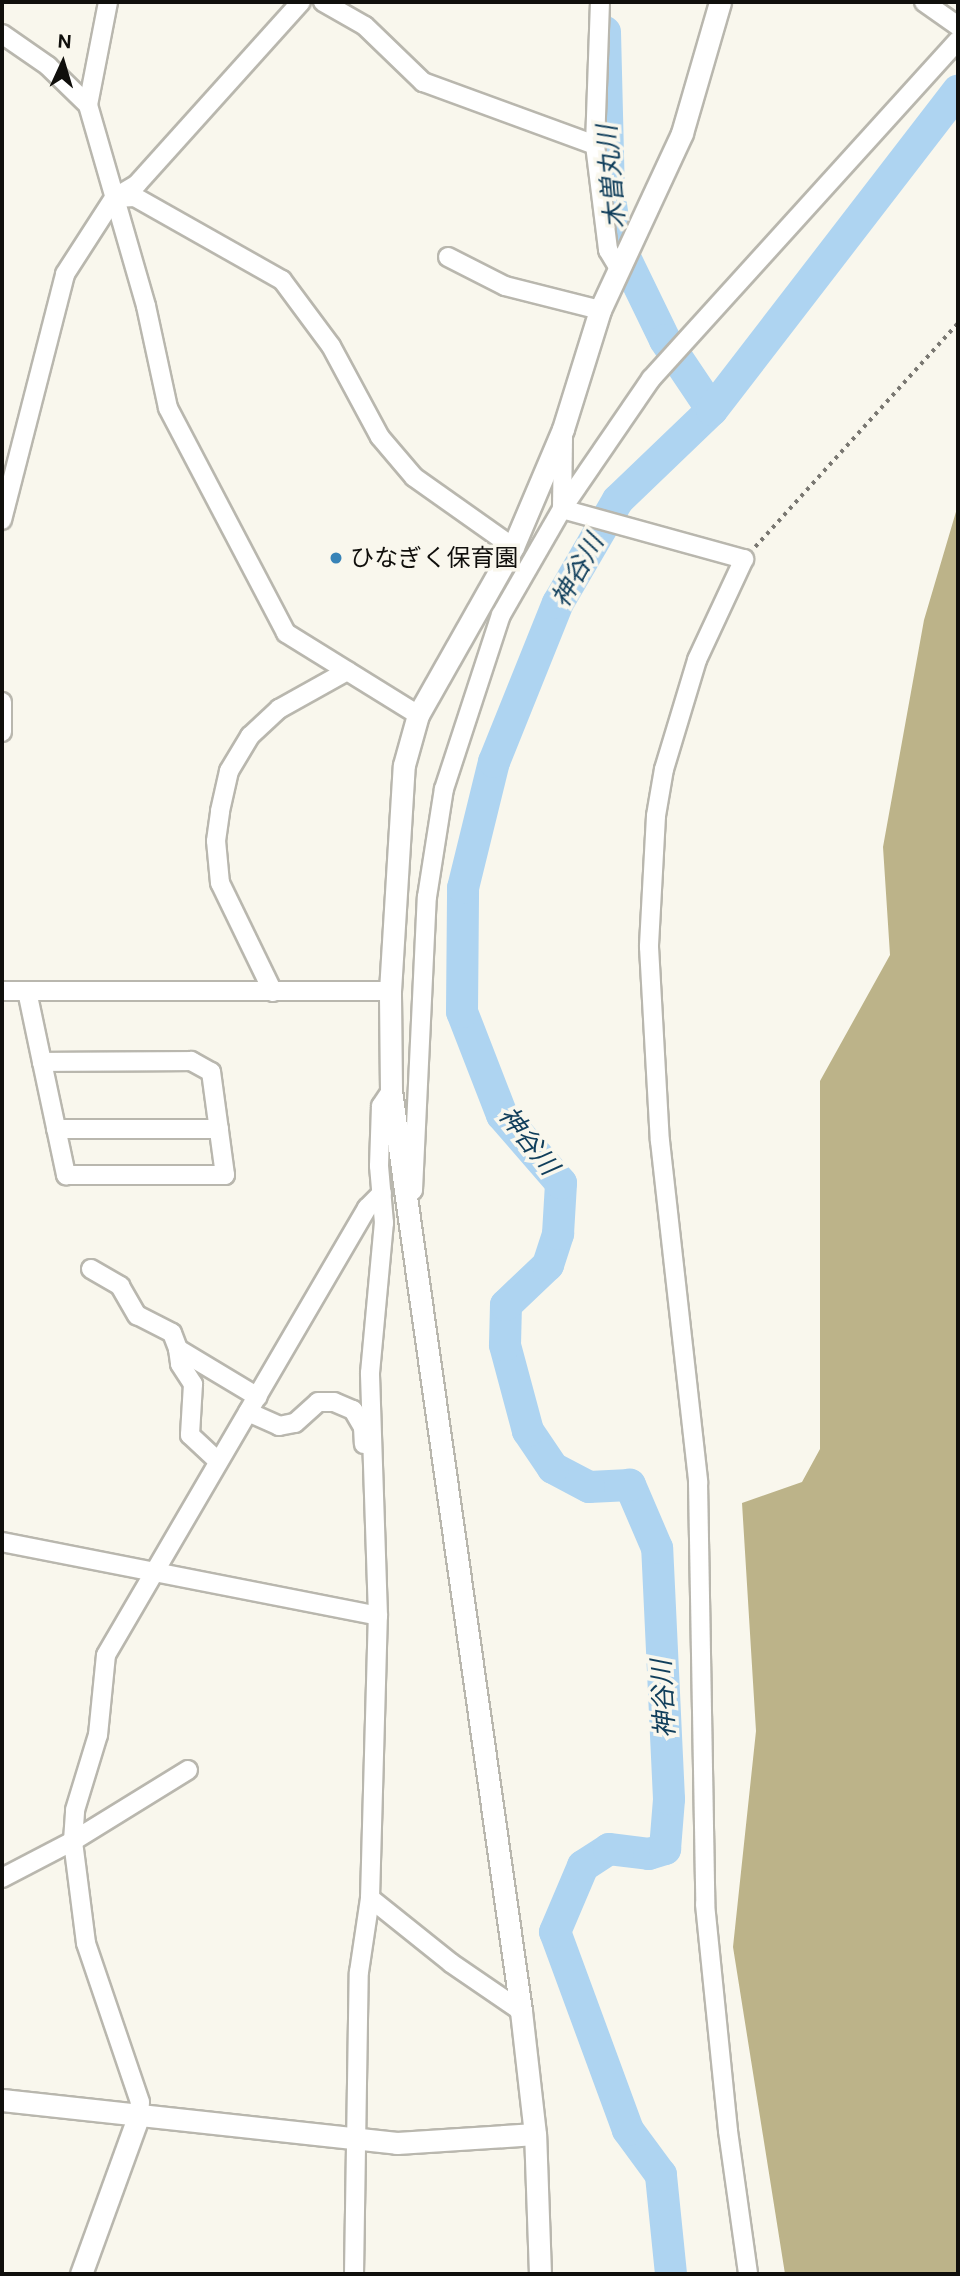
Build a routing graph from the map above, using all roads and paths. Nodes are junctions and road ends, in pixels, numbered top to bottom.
1 (108, 2) edge
2 (301, 2) edge
3 (323, 2) edge
4 (600, 2) edge
5 (720, 2) edge
6 (924, 2) edge
7 (958, 26) edge
8 (2, 34) edge
9 (958, 40) edge
10 (88, 105) junction
11 (596, 145) junction
12 (114, 198) junction
13 (448, 257) dead end
14 (619, 268) junction
15 (600, 310) junction
16 (958, 323) edge
17 (563, 429) junction
18 (562, 509) junction
19 (2, 520) edge
20 (513, 547) junction
21 (742, 559) junction
22 (347, 671) junction
23 (2, 702) edge
24 (418, 715) junction
25 (2, 732) edge
26 (390, 990) junction
27 (2, 991) edge
28 (27, 991) junction
29 (273, 992) junction
30 (42, 1062) junction
31 (391, 1091) junction
32 (56, 1129) junction
33 (219, 1129) junction
34 (382, 1193) junction
35 (405, 1197) junction
36 (92, 1269) dead end
37 (178, 1349) junction
38 (253, 1405) junction
39 (373, 1454) junction
40 (217, 1460) junction
41 (2, 1542) edge
42 (156, 1574) junction
43 (378, 1616) junction
44 (188, 1770) dead end
45 (73, 1841) junction
46 (2, 1878) edge
47 (370, 1898) junction
48 (521, 2011) junction
49 (2, 2101) edge
50 (139, 2115) junction
51 (534, 2134) junction
52 (359, 2139) junction
53 (81, 2274) edge
54 (354, 2274) edge
55 (540, 2274) edge
56 (748, 2274) edge

1 - 10 street
2 - 12 street
3 - 11 street
4 - 11 street
5 - 14 street
6 - 7 street
8 - 10 street
9 - 18 street
10 - 12 street
11 - 14 street
12 - 19 street
12 - 20 street
12 - 22 street
13 - 15 street
14 - 15 street
15 - 17 street
16 - 21 path
17 - 18 street
17 - 20 street
18 - 21 street
18 - 35 street
20 - 24 street
21 - 56 street
22 - 24 street
22 - 29 street
23 - 25 street
24 - 26 street
26 - 29 street
26 - 31 street
27 - 28 street
28 - 29 street
28 - 30 street
30 - 32 street
30 - 33 street
31 - 34 street
31 - 35 street
32 - 33 street
32 - 33 street
34 - 38 street
34 - 39 street
35 - 48 street
36 - 37 street
37 - 38 street
37 - 40 street
38 - 39 street
38 - 40 street
39 - 43 street
40 - 42 street
41 - 42 street
42 - 43 street
42 - 45 street
43 - 47 street
44 - 45 street
45 - 46 street
45 - 50 street
47 - 48 street
47 - 52 street
48 - 51 street
49 - 50 street
50 - 52 street
50 - 53 street
51 - 52 street
51 - 55 street
52 - 54 street

